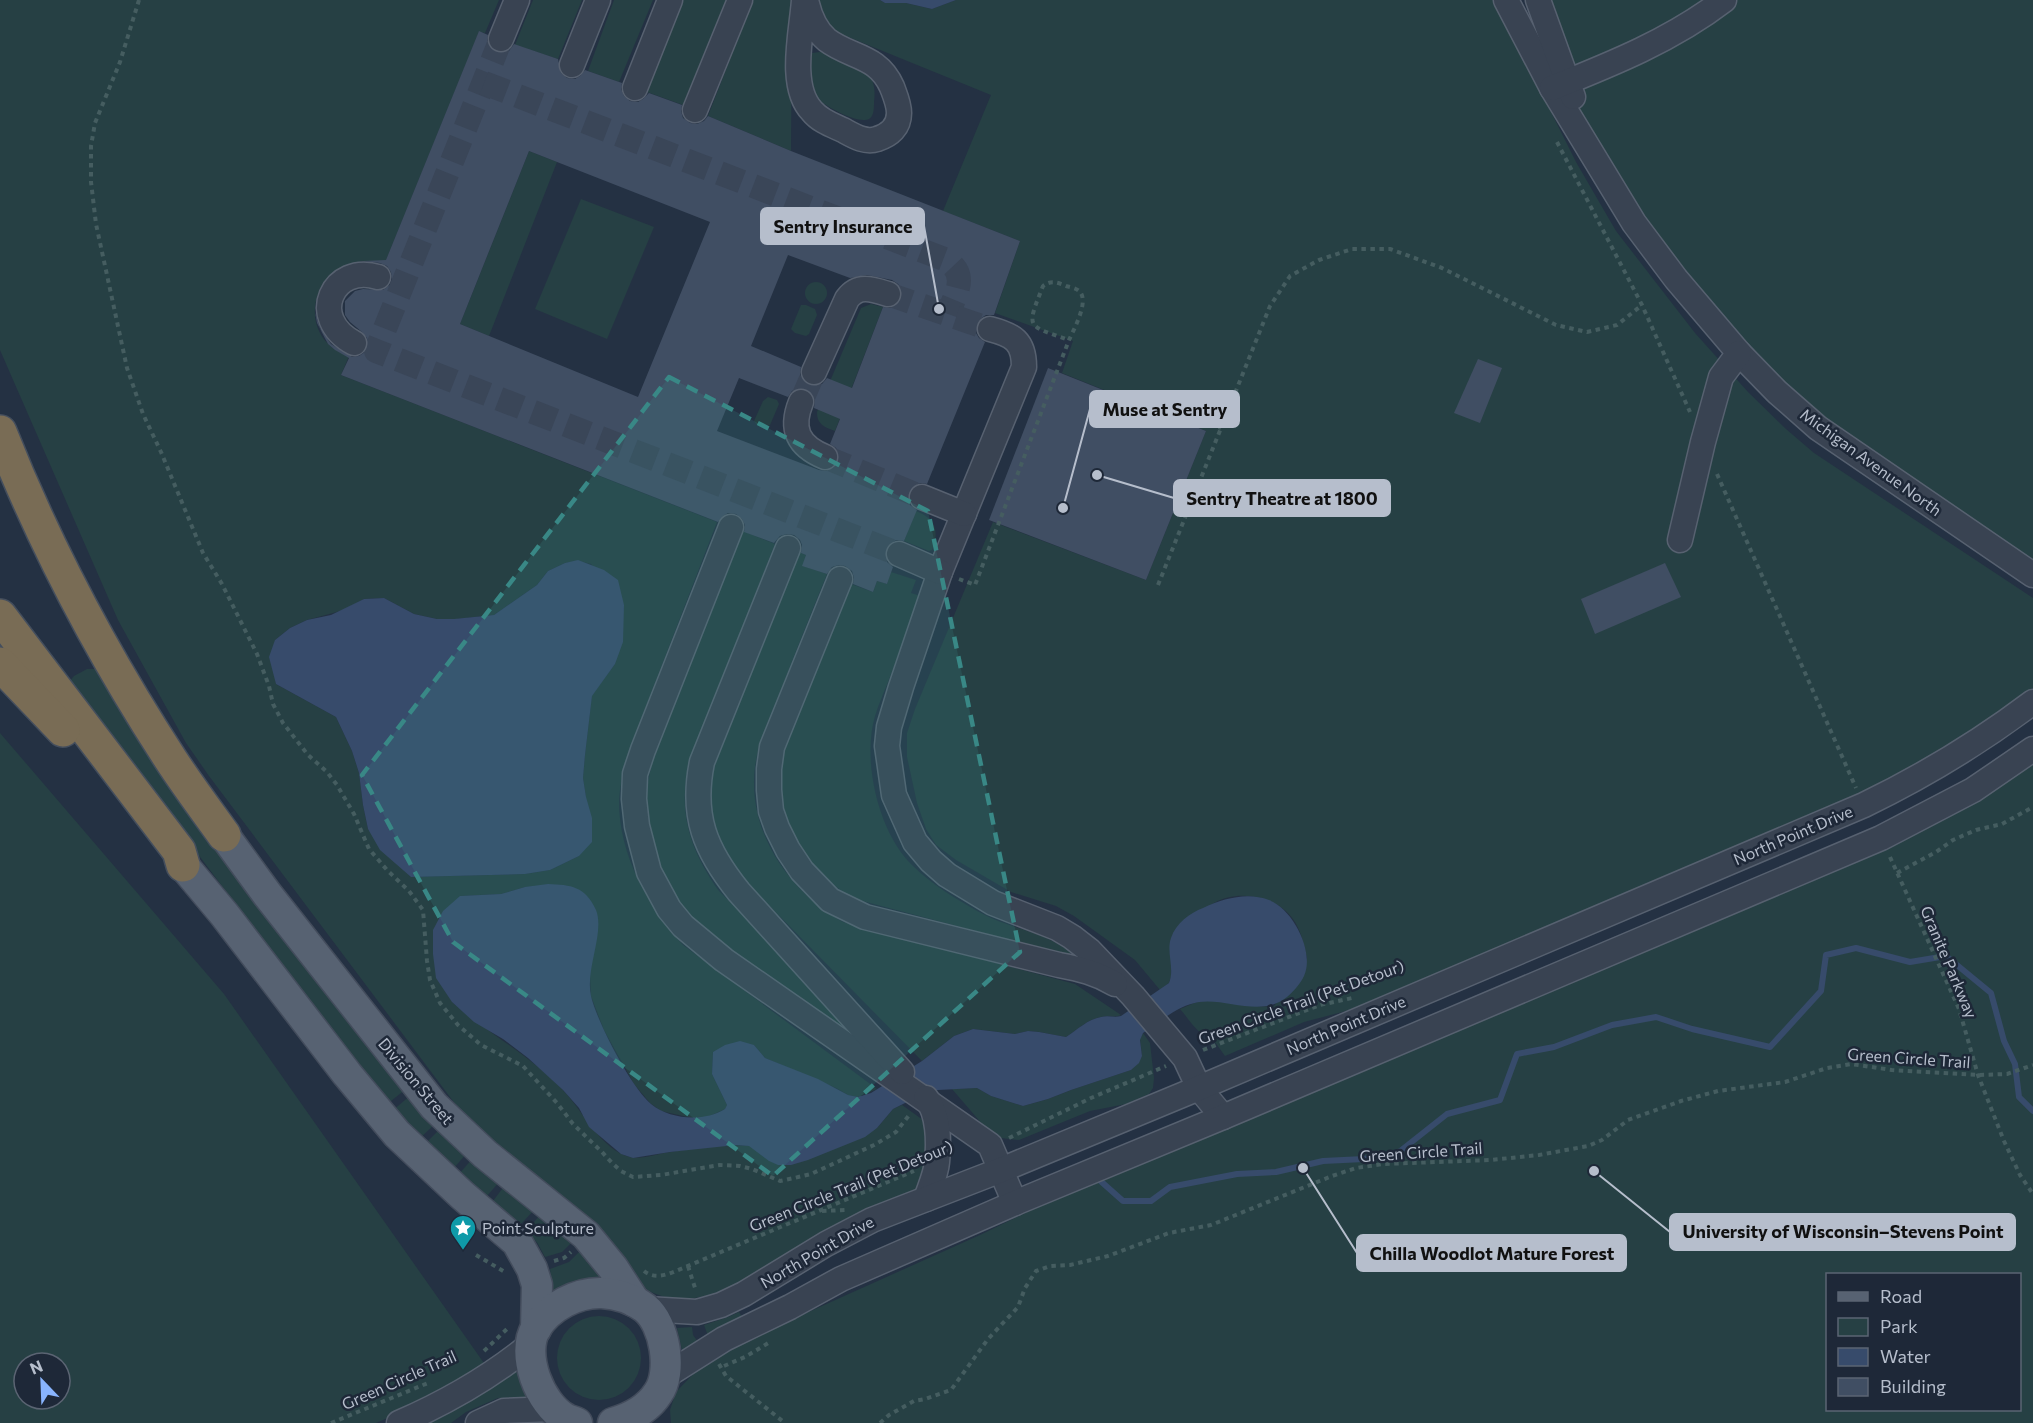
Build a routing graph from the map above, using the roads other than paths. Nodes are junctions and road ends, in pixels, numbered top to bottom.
1 (517, 0) edge
2 (598, 0) edge
3 (670, 0) edge
4 (740, 0) edge
5 (805, 0) edge
6 (1506, 0) edge
7 (1538, 0) edge
8 (1724, 0) edge
9 (501, 39) tunnel mouth
10 (572, 65) dead end
11 (1560, 85) junction
12 (635, 88) dead end
13 (695, 110) dead end
14 (378, 277) dead end
15 (888, 294) tunnel mouth
16 (990, 329) tunnel mouth
17 (354, 343) dead end
18 (1739, 353) junction
19 (814, 372) tunnel mouth
20 (801, 402) tunnel mouth
21 (0, 432) edge
22 (825, 457) tunnel mouth
23 (922, 497) tunnel mouth
24 (964, 514) junction
25 (731, 527) dead end
26 (1680, 540) dead end
27 (788, 548) dead end
28 (899, 554) tunnel mouth
29 (940, 572) junction
30 (2033, 575) edge
31 (840, 579) dead end
32 (0, 616) edge
33 (0, 664) edge
34 (2033, 702) edge
35 (2033, 749) edge
36 (224, 835) joint
37 (183, 865) junction
38 (1133, 996) junction
39 (897, 1074) junction
40 (1199, 1088) junction
41 (921, 1107) junction
42 (1223, 1117) junction
43 (1001, 1170) junction
44 (926, 1199) junction
45 (1015, 1203) junction
46 (641, 1306) junction
47 (527, 1331) junction
48 (662, 1385) junction
49 (566, 1418) edge
50 (399, 1423) edge
51 (477, 1423) edge
52 (613, 1423) edge
53 (657, 1423) edge

1 - 9 street
2 - 10 street
3 - 12 street
4 - 13 street
5 - 5 street
6 - 11 street
7 - 11 street
8 - 11 street
11 - 18 street, Michigan Avenue North
14 - 17 street
15 - 19 street
16 - 24 street
18 - 26 street
18 - 30 street, Michigan Avenue North
20 - 22 street
21 - 36 highway
23 - 24 street
24 - 29 street
25 - 39 street
27 - 39 street
28 - 29 street
29 - 38 street
31 - 38 street
32 - 37 highway
33 - 37 highway
34 - 40 street, North Point Drive
35 - 42 street, North Point Drive
36 - 46 main road, Division Street
37 - 47 main road
38 - 40 street
39 - 41 street
40 - 42 street
40 - 43 street, North Point Drive
41 - 43 street
41 - 44 street
42 - 45 street, North Point Drive
43 - 44 street, North Point Drive
43 - 45 street
44 - 46 street, North Point Drive
45 - 48 street, North Point Drive
46 - 47 main road
46 - 48 main road, Division Street
47 - 49 main road
47 - 50 street
48 - 52 main road
48 - 53 main road
49 - 51 street

